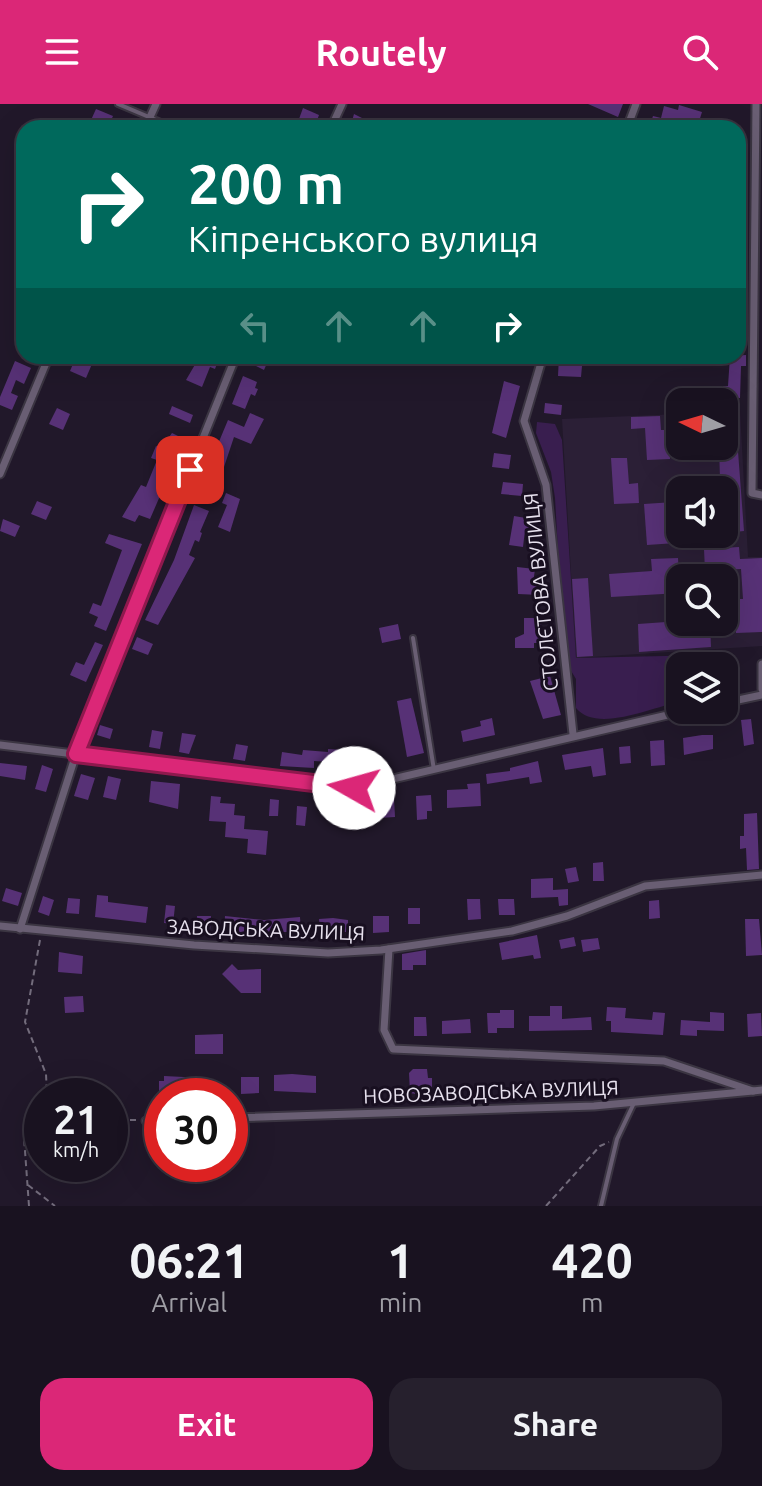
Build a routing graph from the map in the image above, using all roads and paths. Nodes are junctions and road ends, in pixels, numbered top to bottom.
1 (118, 104) edge
2 (156, 104) edge
3 (756, 104) edge
4 (149, 118) junction
5 (154, 120) edge
6 (46, 364) edge
7 (233, 364) edge
8 (541, 364) edge
9 (0, 474) edge
10 (762, 495) edge
11 (413, 638) dead end
12 (762, 664) edge
13 (762, 692) edge
14 (738, 699) edge
15 (666, 715) edge
16 (573, 734) junction
17 (0, 745) edge
18 (76, 754) junction
19 (434, 770) junction
20 (762, 875) edge
21 (0, 926) edge
22 (20, 929) junction
23 (37, 931) junction
24 (389, 949) junction
25 (46, 1078) edge
26 (758, 1090) edge
27 (636, 1102) junction
28 (248, 1117) edge
29 (617, 1139) junction
30 (27, 1182) edge
31 (27, 1185) junction
32 (29, 1206) edge
33 (55, 1206) edge
34 (546, 1206) edge
35 (601, 1206) edge

1 - 4 lane
2 - 4 street
3 - 10 street
4 - 5 lane
6 - 9 street
7 - 18 street
8 - 16 street, СТОЛЄТОВА ВУЛИЦЯ
11 - 19 lane
12 - 13 street
13 - 14 street
15 - 16 street
16 - 19 street
17 - 18 street
18 - 19 street
18 - 22 street
20 - 24 street, ЗАВОДСЬКА ВУЛИЦЯ
21 - 22 street, ЗАВОДСЬКА ВУЛИЦЯ
22 - 23 street, ЗАВОДСЬКА ВУЛИЦЯ
23 - 24 street, ЗАВОДСЬКА ВУЛИЦЯ
23 - 25 path
24 - 26 street, НОВОЗАВОДСЬКА ВУЛИЦЯ
26 - 27 street, НОВОЗАВОДСЬКА ВУЛИЦЯ
27 - 28 street, НОВОЗАВОДСЬКА ВУЛИЦЯ
27 - 29 lane
29 - 34 path
29 - 35 lane
30 - 31 path
31 - 32 path
31 - 33 path

